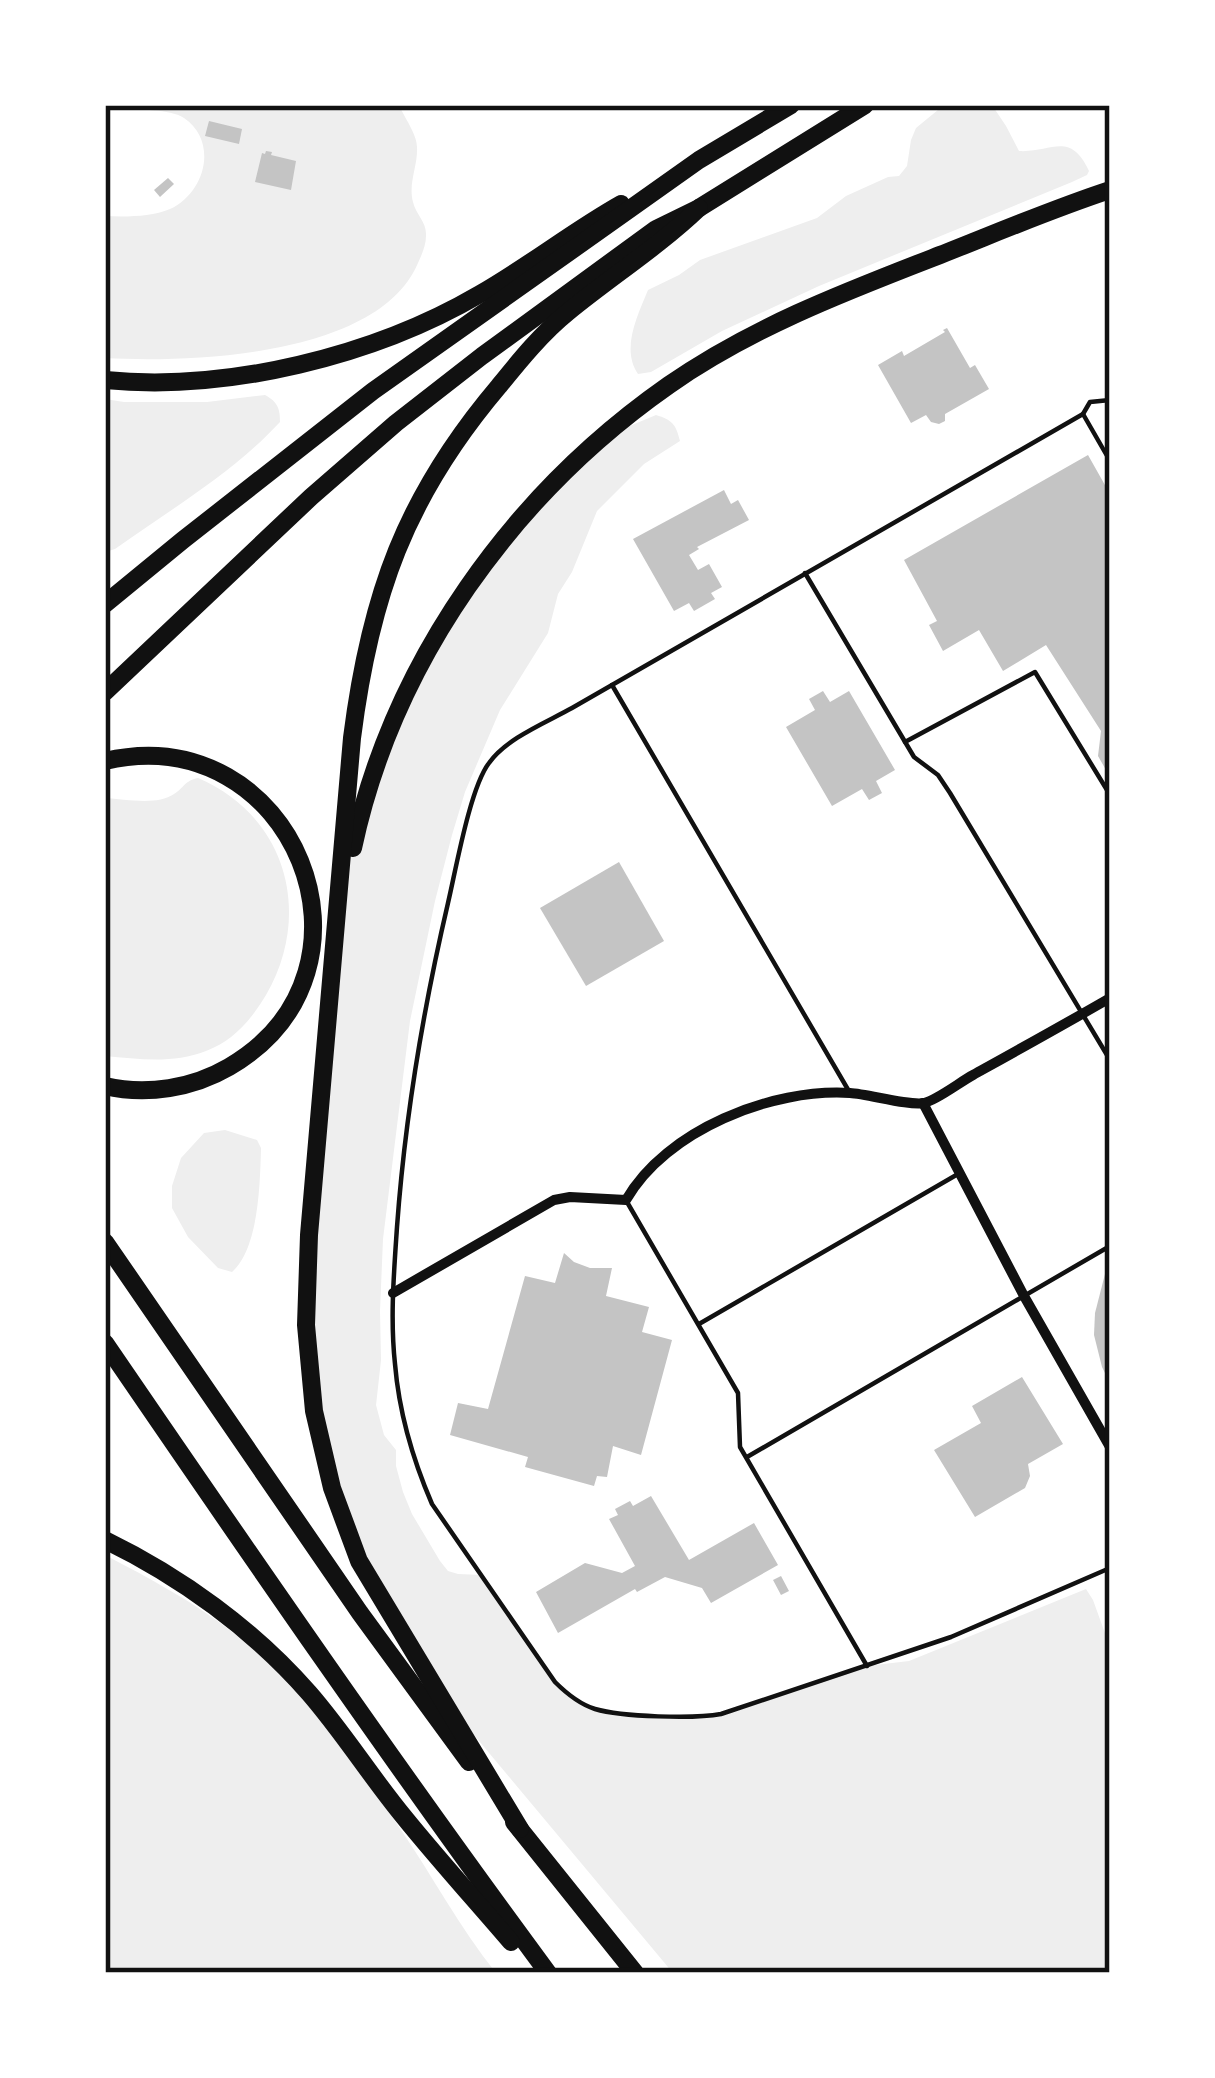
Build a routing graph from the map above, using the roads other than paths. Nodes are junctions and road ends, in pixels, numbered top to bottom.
1 (791, 105) edge
2 (865, 105) edge
3 (699, 160) junction
4 (1110, 190) edge
5 (699, 208) junction
6 (105, 380) edge
7 (1110, 400) edge
8 (1083, 414) junction
9 (1110, 461) edge
10 (805, 573) junction
11 (105, 604) edge
12 (612, 685) junction
13 (105, 692) edge
14 (905, 742) junction
15 (105, 761) edge
16 (1110, 790) edge
17 (339, 911) junction
18 (1110, 998) edge
19 (1083, 1013) junction
20 (1110, 1060) edge
21 (105, 1086) edge
22 (850, 1093) junction
23 (923, 1103) junction
24 (958, 1174) junction
25 (626, 1200) junction
26 (105, 1242) edge
27 (1110, 1246) edge
28 (393, 1293) junction
29 (1024, 1296) junction
30 (699, 1324) junction
31 (105, 1343) edge
32 (1110, 1446) edge
33 (746, 1457) junction
34 (105, 1540) edge
35 (1110, 1568) edge
36 (867, 1666) junction
37 (520, 1829) junction
38 (538, 1973) edge
39 (548, 1973) edge
40 (635, 1973) edge

1 - 3 highway
2 - 5 highway
3 - 6 highway
3 - 11 highway
4 - 17 highway
5 - 13 highway
5 - 17 highway
7 - 8 lane
8 - 9 lane
8 - 10 lane
10 - 12 lane
10 - 14 lane
12 - 22 lane
12 - 28 lane
14 - 16 lane
14 - 19 lane
15 - 21 highway
17 - 37 highway
18 - 19 street
19 - 20 lane
19 - 23 street
22 - 23 street
22 - 25 street
23 - 24 street
24 - 29 street
24 - 30 lane
25 - 28 street
25 - 30 lane
26 - 37 highway
27 - 29 lane
28 - 36 lane
29 - 32 street
29 - 33 lane
30 - 33 lane
31 - 39 highway
33 - 36 lane
34 - 38 highway
35 - 36 lane
37 - 40 highway

